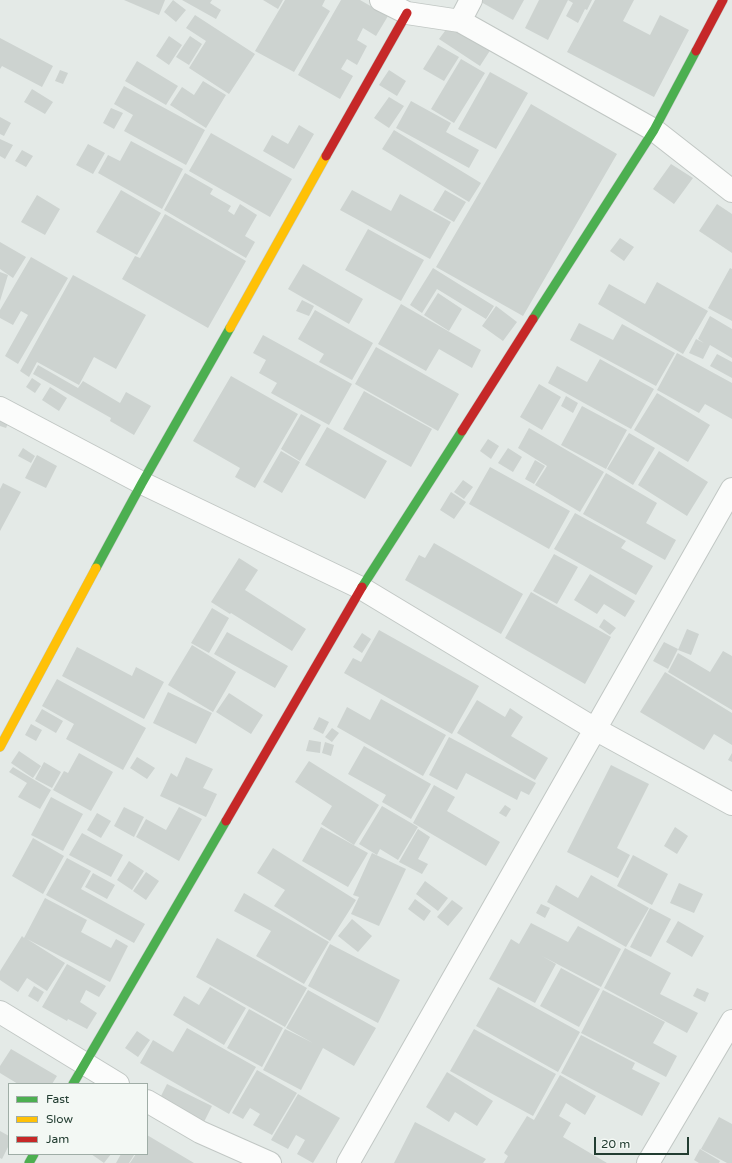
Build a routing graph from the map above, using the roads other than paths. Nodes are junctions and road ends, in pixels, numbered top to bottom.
1 (381, 0) edge
2 (471, 0) edge
3 (723, 0) edge
4 (407, 13) junction
5 (460, 21) junction
6 (654, 130) junction
7 (732, 191) edge
8 (0, 408) edge
9 (142, 483) junction
10 (732, 489) edge
11 (361, 588) junction
12 (595, 729) junction
13 (0, 747) edge
14 (732, 804) edge
15 (0, 1012) edge
16 (732, 1021) edge
17 (84, 1064) junction
18 (74, 1083) edge
19 (116, 1083) edge
20 (148, 1102) edge
21 (270, 1163) edge
22 (348, 1163) edge
23 (648, 1163) edge

1 - 4 street
2 - 5 street
3 - 6 street
4 - 5 street
4 - 9 street
5 - 6 street
6 - 7 street
6 - 11 street
8 - 9 street
9 - 11 street
9 - 13 street
10 - 12 street
11 - 12 street
11 - 17 street
12 - 14 street
12 - 22 street
15 - 17 street
16 - 23 street
17 - 18 street
17 - 19 street
20 - 21 street

